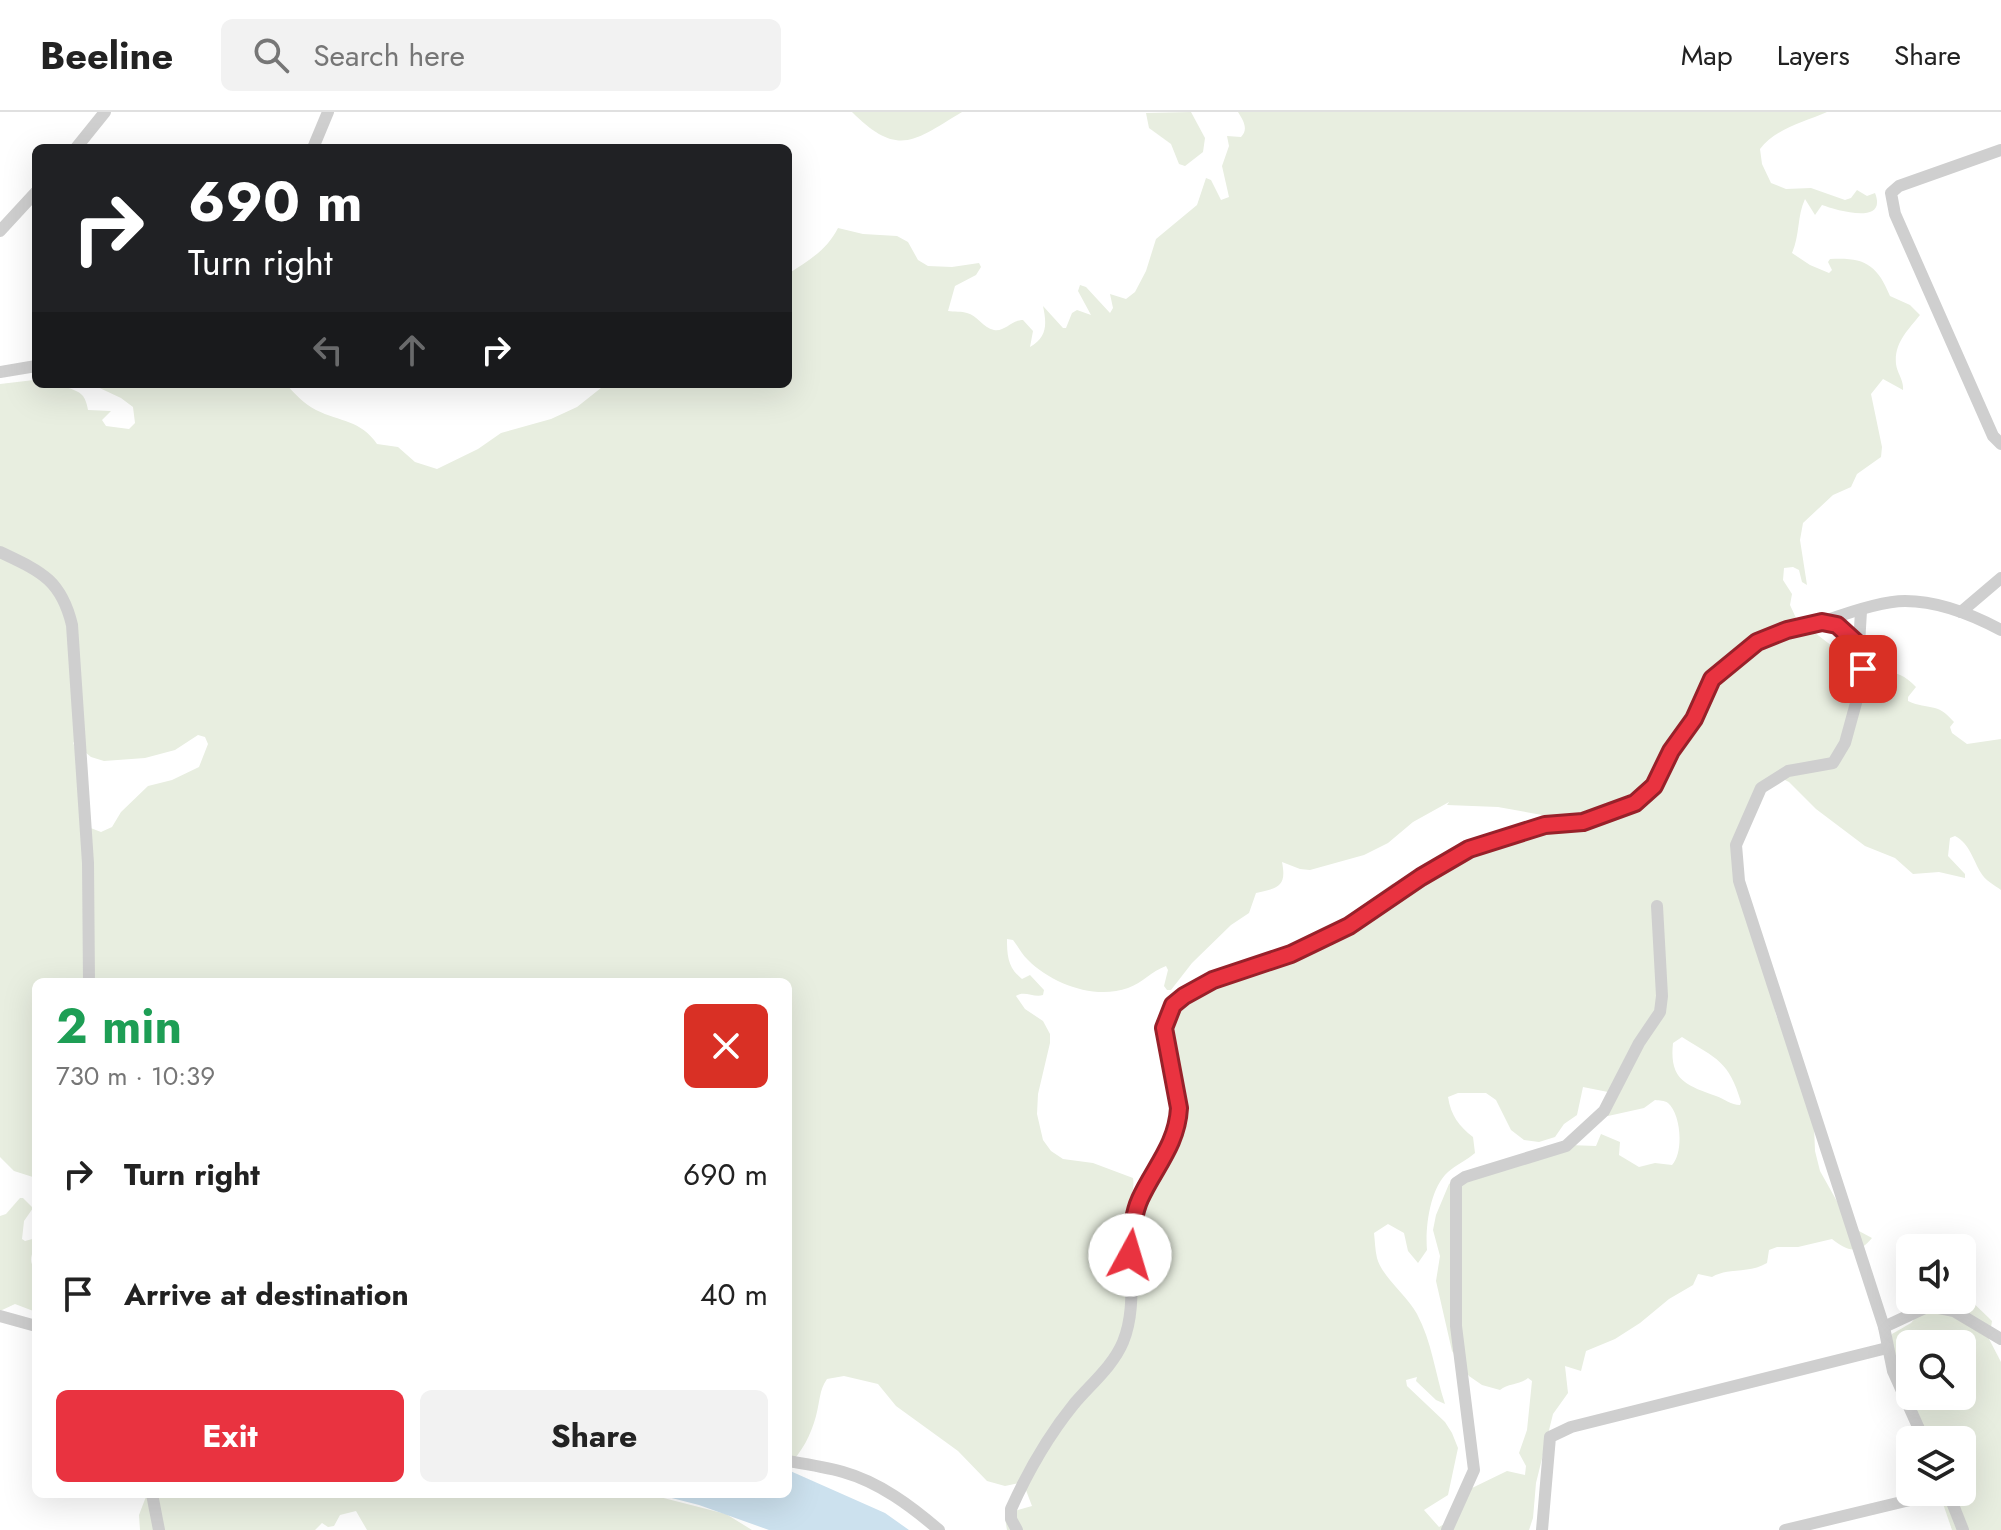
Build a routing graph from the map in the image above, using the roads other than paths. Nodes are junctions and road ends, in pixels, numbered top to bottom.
1 (105, 112) edge
2 (328, 112) edge
3 (79, 144) edge
4 (315, 144) edge
5 (2001, 150) edge
6 (32, 196) edge
7 (0, 231) edge
8 (32, 367) edge
9 (0, 372) edge
10 (2001, 444) edge
11 (0, 552) edge
12 (2001, 578) edge
13 (1861, 611) junction
14 (1961, 612) junction
15 (1822, 622) junction
16 (2001, 630) edge
17 (1859, 645) junction
18 (1657, 906) dead end
19 (89, 978) edge
20 (0, 1316) edge
21 (32, 1325) edge
22 (1884, 1327) junction
23 (2001, 1339) edge
24 (1887, 1348) junction
25 (1918, 1426) edge
26 (792, 1462) edge
27 (153, 1498) edge
28 (1896, 1504) edge
29 (1950, 1506) edge
30 (159, 1530) edge
31 (939, 1530) edge
32 (1017, 1530) edge
33 (1447, 1530) edge
34 (1542, 1530) edge
35 (1785, 1530) edge
36 (1963, 1530) edge

1 - 3 street
2 - 4 street
5 - 10 street
6 - 7 street
8 - 9 street
11 - 19 street
12 - 14 street
13 - 14 street
13 - 15 street
13 - 17 street
14 - 16 street
15 - 17 street
15 - 32 street
17 - 22 street
18 - 33 street
20 - 21 street
22 - 23 street
22 - 24 street
24 - 25 street
24 - 34 street
26 - 31 street
27 - 30 street
28 - 35 street
29 - 36 street

